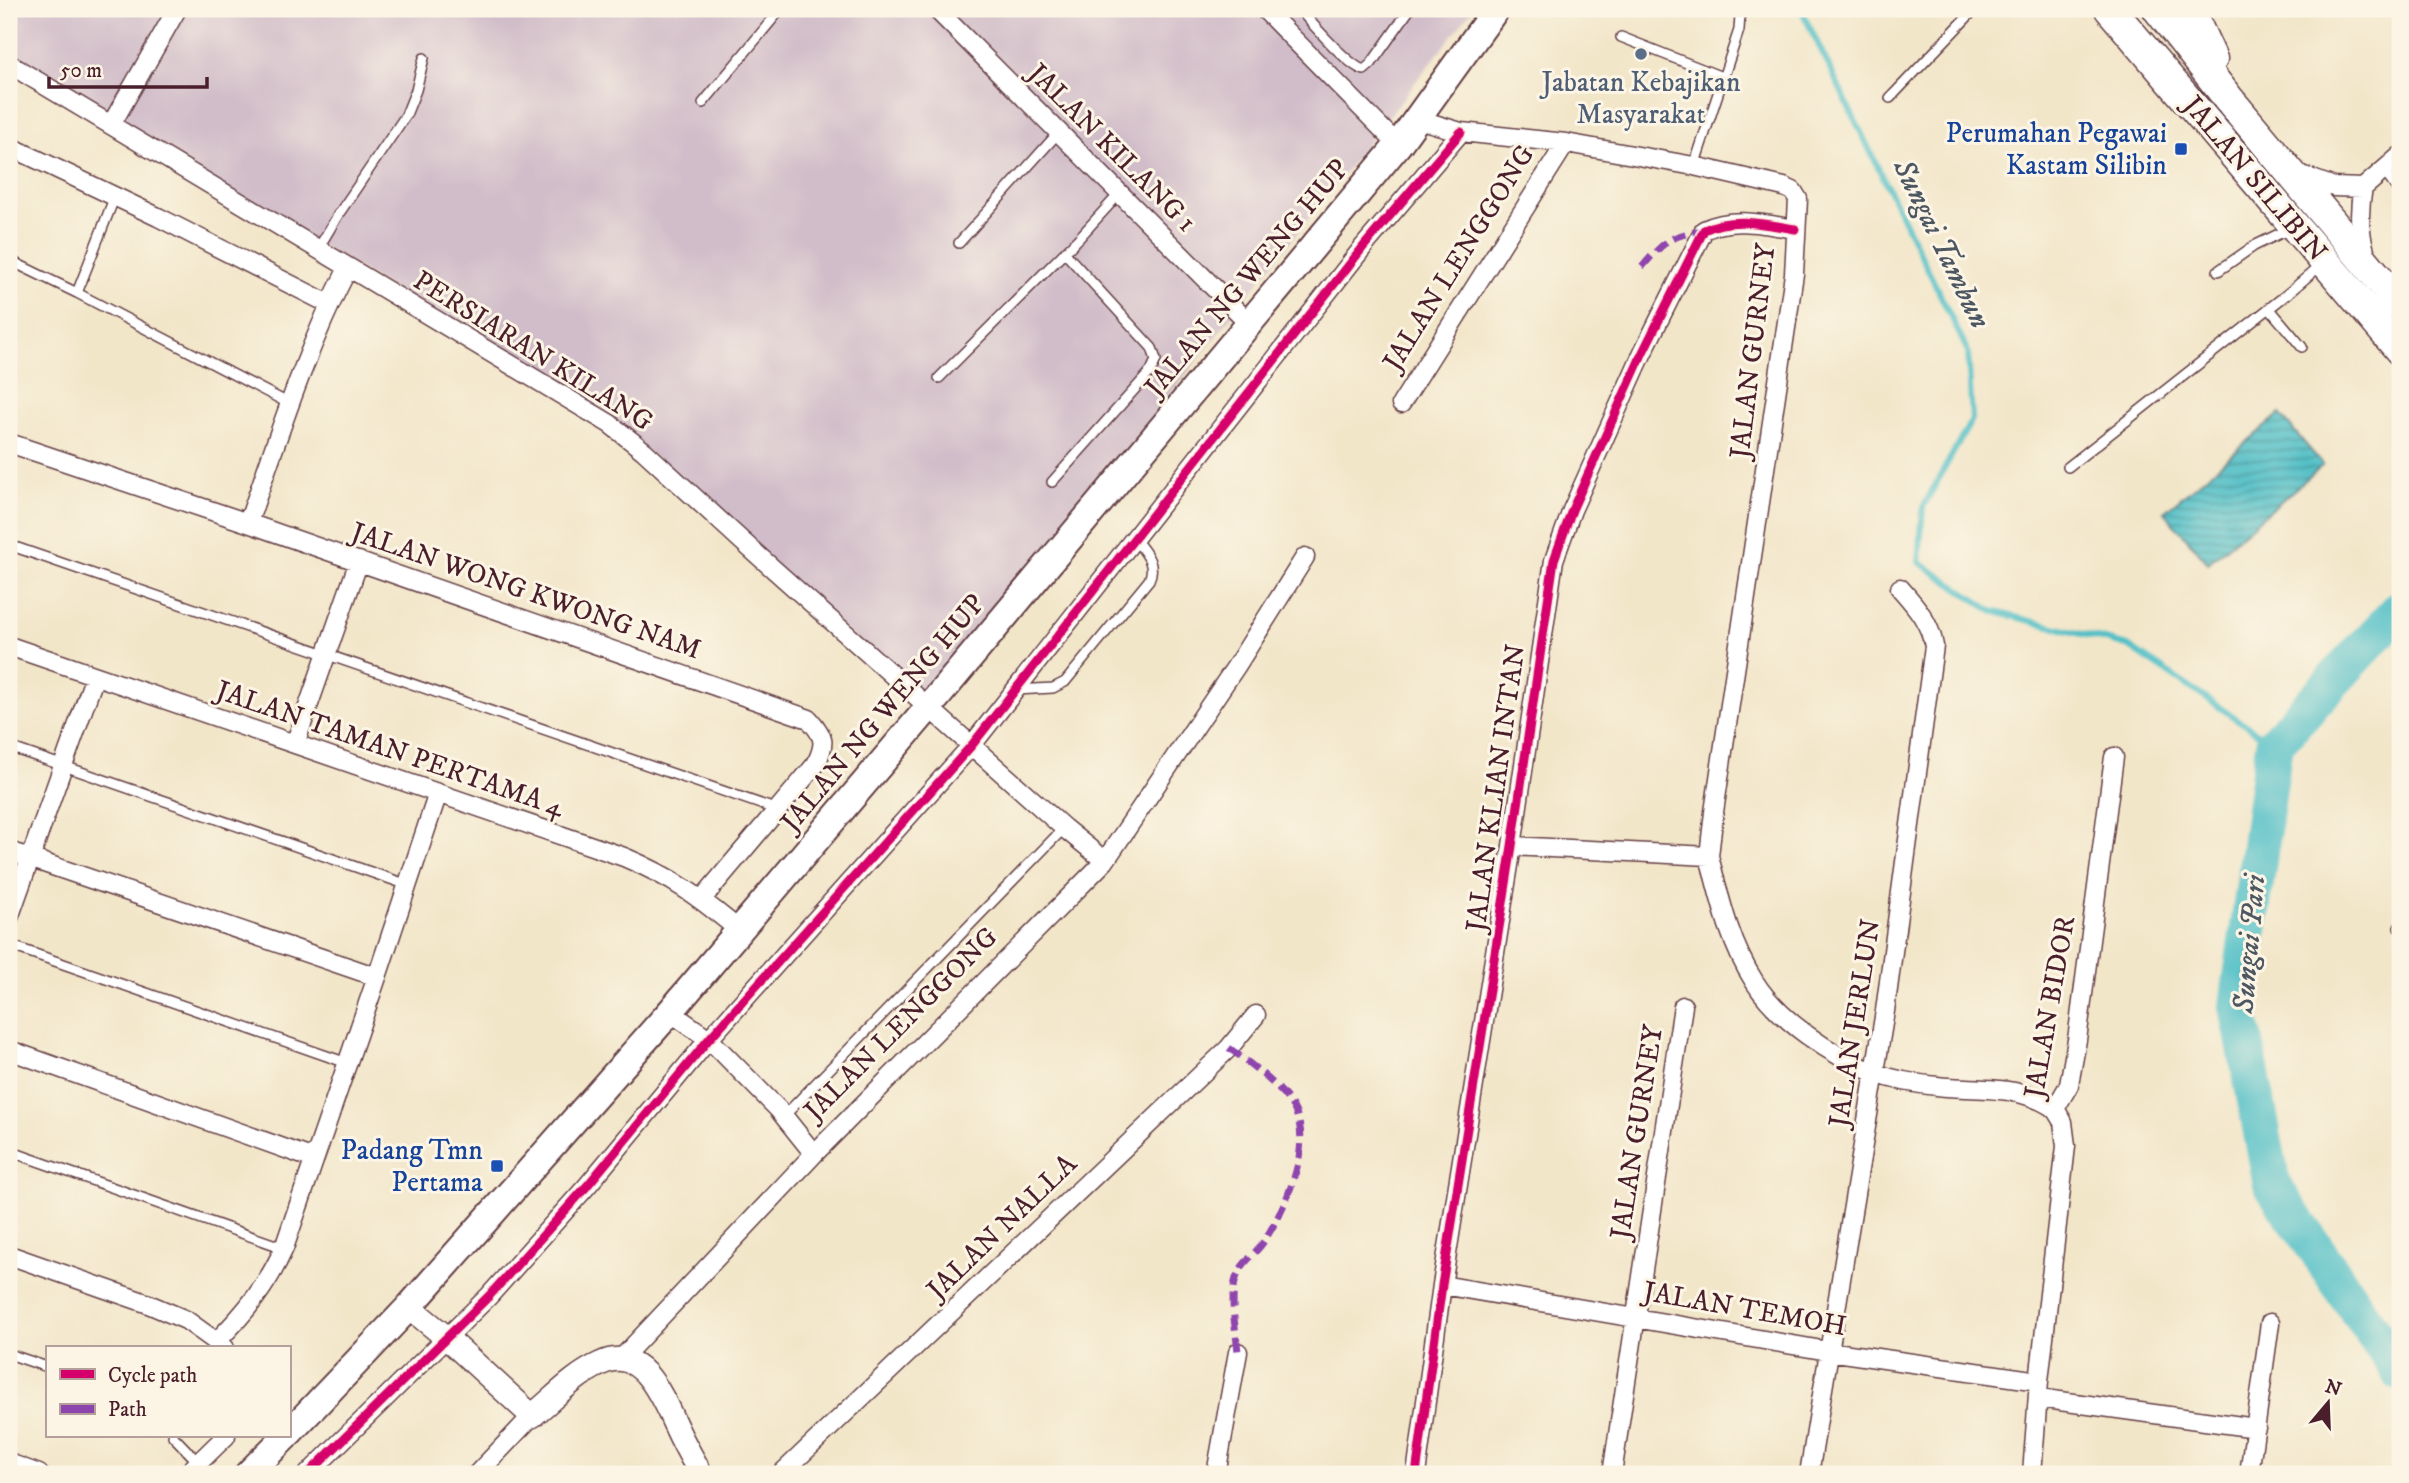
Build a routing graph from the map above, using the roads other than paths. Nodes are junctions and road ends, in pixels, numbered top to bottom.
1 (177, 9) edge
2 (781, 9) edge
3 (936, 9) edge
4 (1264, 9) edge
5 (1299, 9) edge
6 (1410, 9) edge
7 (1496, 9) edge
8 (1738, 9) edge
9 (1975, 9) edge
10 (2110, 9) edge
11 (2158, 9) edge
12 (2189, 9) edge
13 (1621, 37) dead end
14 (424, 58) dead end
15 (9, 64) edge
16 (1722, 77) junction
17 (1890, 98) dead end
18 (2228, 98) junction
19 (704, 103) dead end
20 (1418, 119) junction
21 (111, 125) junction
22 (1059, 132) junction
23 (1461, 132) junction
24 (1566, 144) junction
25 (1398, 145) junction
26 (9, 146) edge
27 (2400, 156) edge
28 (1694, 166) junction
29 (2285, 167) junction
30 (2384, 170) junction
31 (2363, 188) junction
32 (1120, 193) junction
33 (2400, 193) edge
34 (115, 196) junction
35 (2295, 226) junction
36 (1795, 229) junction
37 (959, 243) dead end
38 (318, 249) junction
39 (1065, 253) junction
40 (9, 260) edge
41 (2325, 261) junction
42 (348, 268) junction
43 (2218, 271) dead end
44 (2374, 273) junction
45 (78, 293) junction
46 (329, 304) junction
47 (2400, 304) edge
48 (2269, 308) junction
49 (1251, 324) junction
50 (2302, 347) dead end
51 (2400, 350) edge
52 (939, 377) dead end
53 (290, 404) junction
54 (1401, 404) dead end
55 (9, 443) edge
56 (2068, 467) dead end
57 (1052, 482) dead end
58 (248, 523) junction
59 (1133, 538) junction
60 (9, 545) edge
61 (1305, 557) dead end
62 (359, 561) junction
63 (1899, 588) dead end
64 (9, 646) edge
65 (325, 654) junction
66 (95, 676) junction
67 (1014, 690) junction
68 (929, 707) junction
69 (295, 744) junction
70 (972, 745) junction
71 (9, 747) edge
72 (2114, 757) dead end
73 (64, 766) junction
74 (438, 793) junction
75 (778, 810) junction
76 (1064, 828) junction
77 (1512, 846) junction
78 (9, 851) edge
79 (1709, 856) junction
80 (29, 858) junction
81 (1105, 861) junction
82 (408, 885) junction
83 (702, 899) junction
84 (9, 918) edge
85 (740, 931) junction
86 (9, 945) edge
87 (377, 977) junction
88 (1683, 1006) dead end
89 (670, 1012) junction
90 (1256, 1016) dead end
91 (709, 1040) junction
92 (9, 1050) edge
93 (347, 1063) junction
94 (1875, 1073) junction
95 (2055, 1108) junction
96 (784, 1116) junction
97 (9, 1151) edge
98 (814, 1154) junction
99 (314, 1159) junction
100 (284, 1248) junction
101 (9, 1255) edge
102 (1442, 1285) junction
103 (409, 1307) junction
104 (1635, 1317) junction
105 (2270, 1323) dead end
106 (447, 1338) junction
107 (221, 1345) edge
108 (1828, 1350) junction
109 (1238, 1352) dead end
110 (9, 1354) edge
111 (621, 1359) junction
112 (46, 1367) edge
113 (2038, 1389) junction
114 (532, 1416) junction
115 (291, 1425) edge
116 (2256, 1428) junction
117 (174, 1438) edge
118 (224, 1438) edge
119 (280, 1438) edge
120 (9, 1463) edge
121 (193, 1469) edge
122 (39, 1474) edge
123 (248, 1474) edge
124 (308, 1474) edge
125 (477, 1474) edge
126 (701, 1474) edge
127 (781, 1474) edge
128 (1216, 1474) edge
129 (1416, 1474) edge
130 (1612, 1474) edge
131 (1809, 1474) edge
132 (2032, 1474) edge
133 (2249, 1474) edge

1 - 21 street
2 - 19 lane
3 - 22 street, JALAN KILANG 1
4 - 25 street
5 - 6 lane
7 - 20 main road, JALAN NG WENG HUP
8 - 16 lane
9 - 17 lane
10 - 35 main road, JALAN SILIBIN
11 - 18 main road, JALAN SILIBIN
12 - 18 main road
13 - 16 lane
14 - 38 lane
15 - 21 street, PERSIARAN KILANG
16 - 28 lane
18 - 29 main road, JALAN SILIBIN
20 - 23 street, JALAN GURNEY
20 - 25 main road, JALAN NG WENG HUP
21 - 38 street, PERSIARAN KILANG
22 - 32 street, JALAN KILANG 1
22 - 37 lane
23 - 24 street, JALAN GURNEY
23 - 59 street
24 - 28 street, JALAN GURNEY
24 - 54 street, JALAN LENGGONG
25 - 49 main road, JALAN NG WENG HUP
26 - 34 street
27 - 30 street
28 - 36 street, JALAN GURNEY
29 - 31 street
29 - 35 main road
29 - 44 main road, JALAN SILIBIN
30 - 31 street
30 - 33 lane
31 - 44 street
32 - 39 lane
32 - 49 street, JALAN KILANG 1
34 - 45 lane
34 - 46 street
35 - 41 main road, JALAN SILIBIN
35 - 43 lane
36 - 77 street, JALAN KLIAN INTAN
36 - 79 street, JALAN GURNEY
38 - 42 street, PERSIARAN KILANG
39 - 52 lane
39 - 57 lane
40 - 45 lane
41 - 48 lane
41 - 51 main road, JALAN SILIBIN
42 - 46 street
42 - 68 street, PERSIARAN KILANG
44 - 47 main road, JALAN SILIBIN
45 - 53 lane
46 - 53 street
48 - 50 lane
48 - 56 lane
49 - 68 main road, JALAN NG WENG HUP
53 - 58 street
55 - 58 street, JALAN WONG KWONG NAM
58 - 62 street, JALAN WONG KWONG NAM
59 - 67 street
59 - 67 lane
60 - 65 lane
61 - 81 street, JALAN LENGGONG
62 - 65 street
62 - 75 street, JALAN WONG KWONG NAM
63 - 94 street, JALAN JERLUN
64 - 66 street, JALAN TAMAN PERTAMA 4
65 - 69 street
65 - 75 lane
66 - 69 street, JALAN TAMAN PERTAMA 4
66 - 73 street
67 - 70 street
68 - 70 street, PERSIARAN KILANG
68 - 85 main road, JALAN NG WENG HUP
69 - 74 street, JALAN TAMAN PERTAMA 4
70 - 76 street, PERSIARAN KILANG
70 - 91 street
71 - 73 lane
72 - 95 street, JALAN BIDOR
73 - 80 street
73 - 82 lane
74 - 82 street
74 - 83 street, JALAN TAMAN PERTAMA 4
75 - 83 street, JALAN WONG KWONG NAM
76 - 81 street, PERSIARAN KILANG
76 - 96 lane
77 - 79 street
77 - 102 street, JALAN KLIAN INTAN
78 - 80 street
79 - 94 street
80 - 84 street
80 - 87 street
81 - 98 street, JALAN LENGGONG
82 - 87 street
83 - 85 street, JALAN TAMAN PERTAMA 4
85 - 89 main road, JALAN NG WENG HUP
86 - 93 lane
87 - 93 street
88 - 104 street, JALAN GURNEY
89 - 91 street
89 - 103 main road, JALAN NG WENG HUP
90 - 127 street, JALAN NALLA
91 - 96 street
91 - 106 street
92 - 99 street
93 - 99 street
94 - 95 street
94 - 108 street, JALAN JERLUN
95 - 113 street, JALAN BIDOR
96 - 98 street
97 - 100 lane
98 - 111 street, JALAN LENGGONG
99 - 100 street
100 - 107 street
101 - 107 street
102 - 104 street, JALAN TEMOH
102 - 129 street, JALAN KLIAN INTAN
103 - 106 street
103 - 115 main road, JALAN NG WENG HUP
104 - 108 street, JALAN TEMOH
104 - 130 street, JALAN GURNEY
105 - 116 street
106 - 114 street
106 - 124 street
108 - 113 street, JALAN TEMOH
108 - 131 street, JALAN JERLUN
109 - 128 street
110 - 112 lane
111 - 114 street, JALAN LENGGONG
111 - 126 street
113 - 116 street, JALAN TEMOH
113 - 132 street, JALAN BIDOR
114 - 125 street, JALAN LENGGONG
116 - 133 street
117 - 121 lane
118 - 121 street
119 - 123 main road, JALAN NG WENG HUP
120 - 122 street

